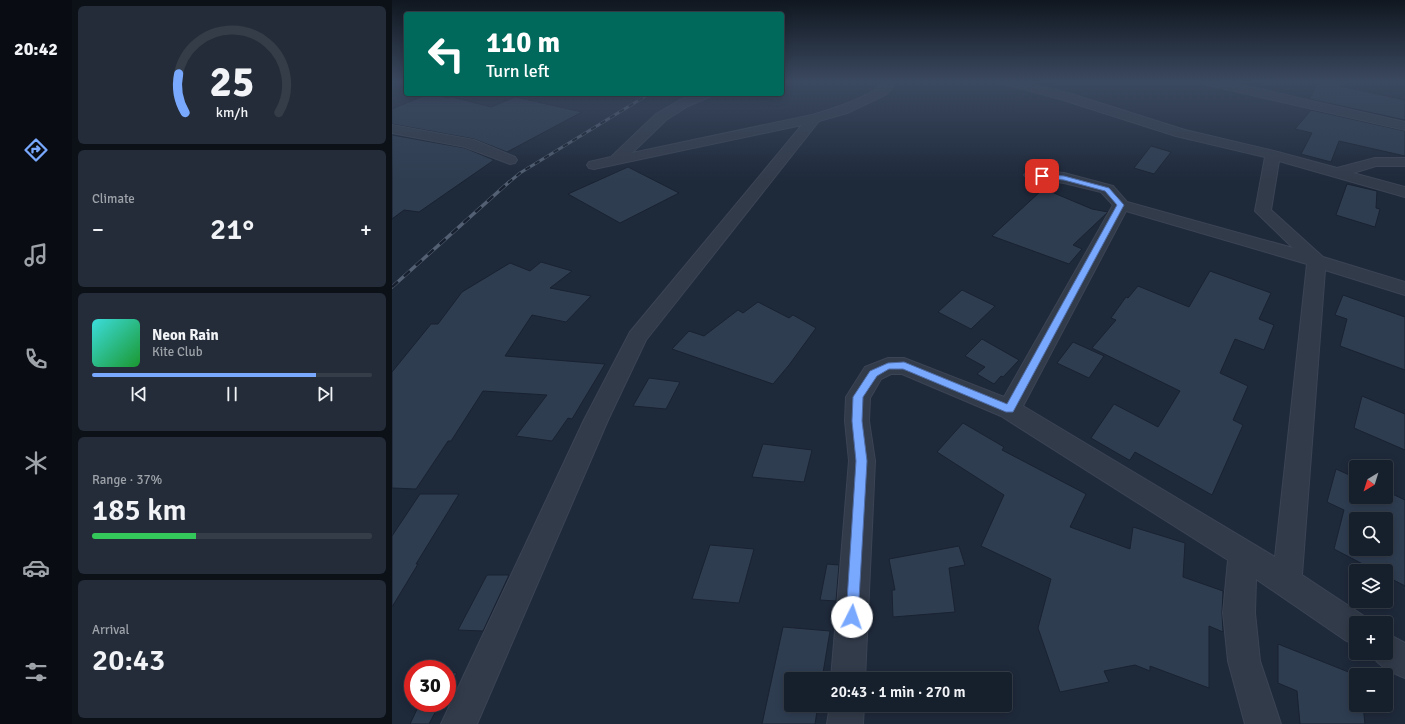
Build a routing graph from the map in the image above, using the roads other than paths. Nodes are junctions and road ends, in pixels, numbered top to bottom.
1 (664, 115) edge
2 (825, 115) edge
3 (1123, 115) edge
4 (1356, 115) edge
5 (814, 118) junction
6 (1405, 126) edge
7 (392, 129) edge
8 (1273, 155) junction
9 (510, 160) dead end
10 (615, 160) junction
11 (1405, 162) edge
12 (594, 165) dead end
13 (1336, 173) junction
14 (1032, 175) dead end
15 (1405, 192) edge
16 (1121, 205) junction
17 (1317, 261) junction
18 (1405, 288) edge
19 (1009, 409) junction
20 (1243, 553) junction
21 (1287, 582) junction
22 (1349, 623) edge
23 (1393, 654) edge
24 (1405, 662) edge
25 (848, 672) edge
26 (847, 712) edge
27 (458, 724) edge
28 (846, 724) edge
29 (1263, 724) edge

1 - 10 street
2 - 5 street
3 - 8 street
4 - 6 street
5 - 10 street
5 - 27 street
7 - 9 street
8 - 13 street
8 - 17 street
10 - 12 street
11 - 13 street
13 - 15 street
14 - 16 street
16 - 17 street
16 - 19 street
17 - 18 street
17 - 21 street
19 - 20 street
19 - 25 street
20 - 21 street
20 - 29 street
21 - 22 street
23 - 24 street
26 - 28 street

